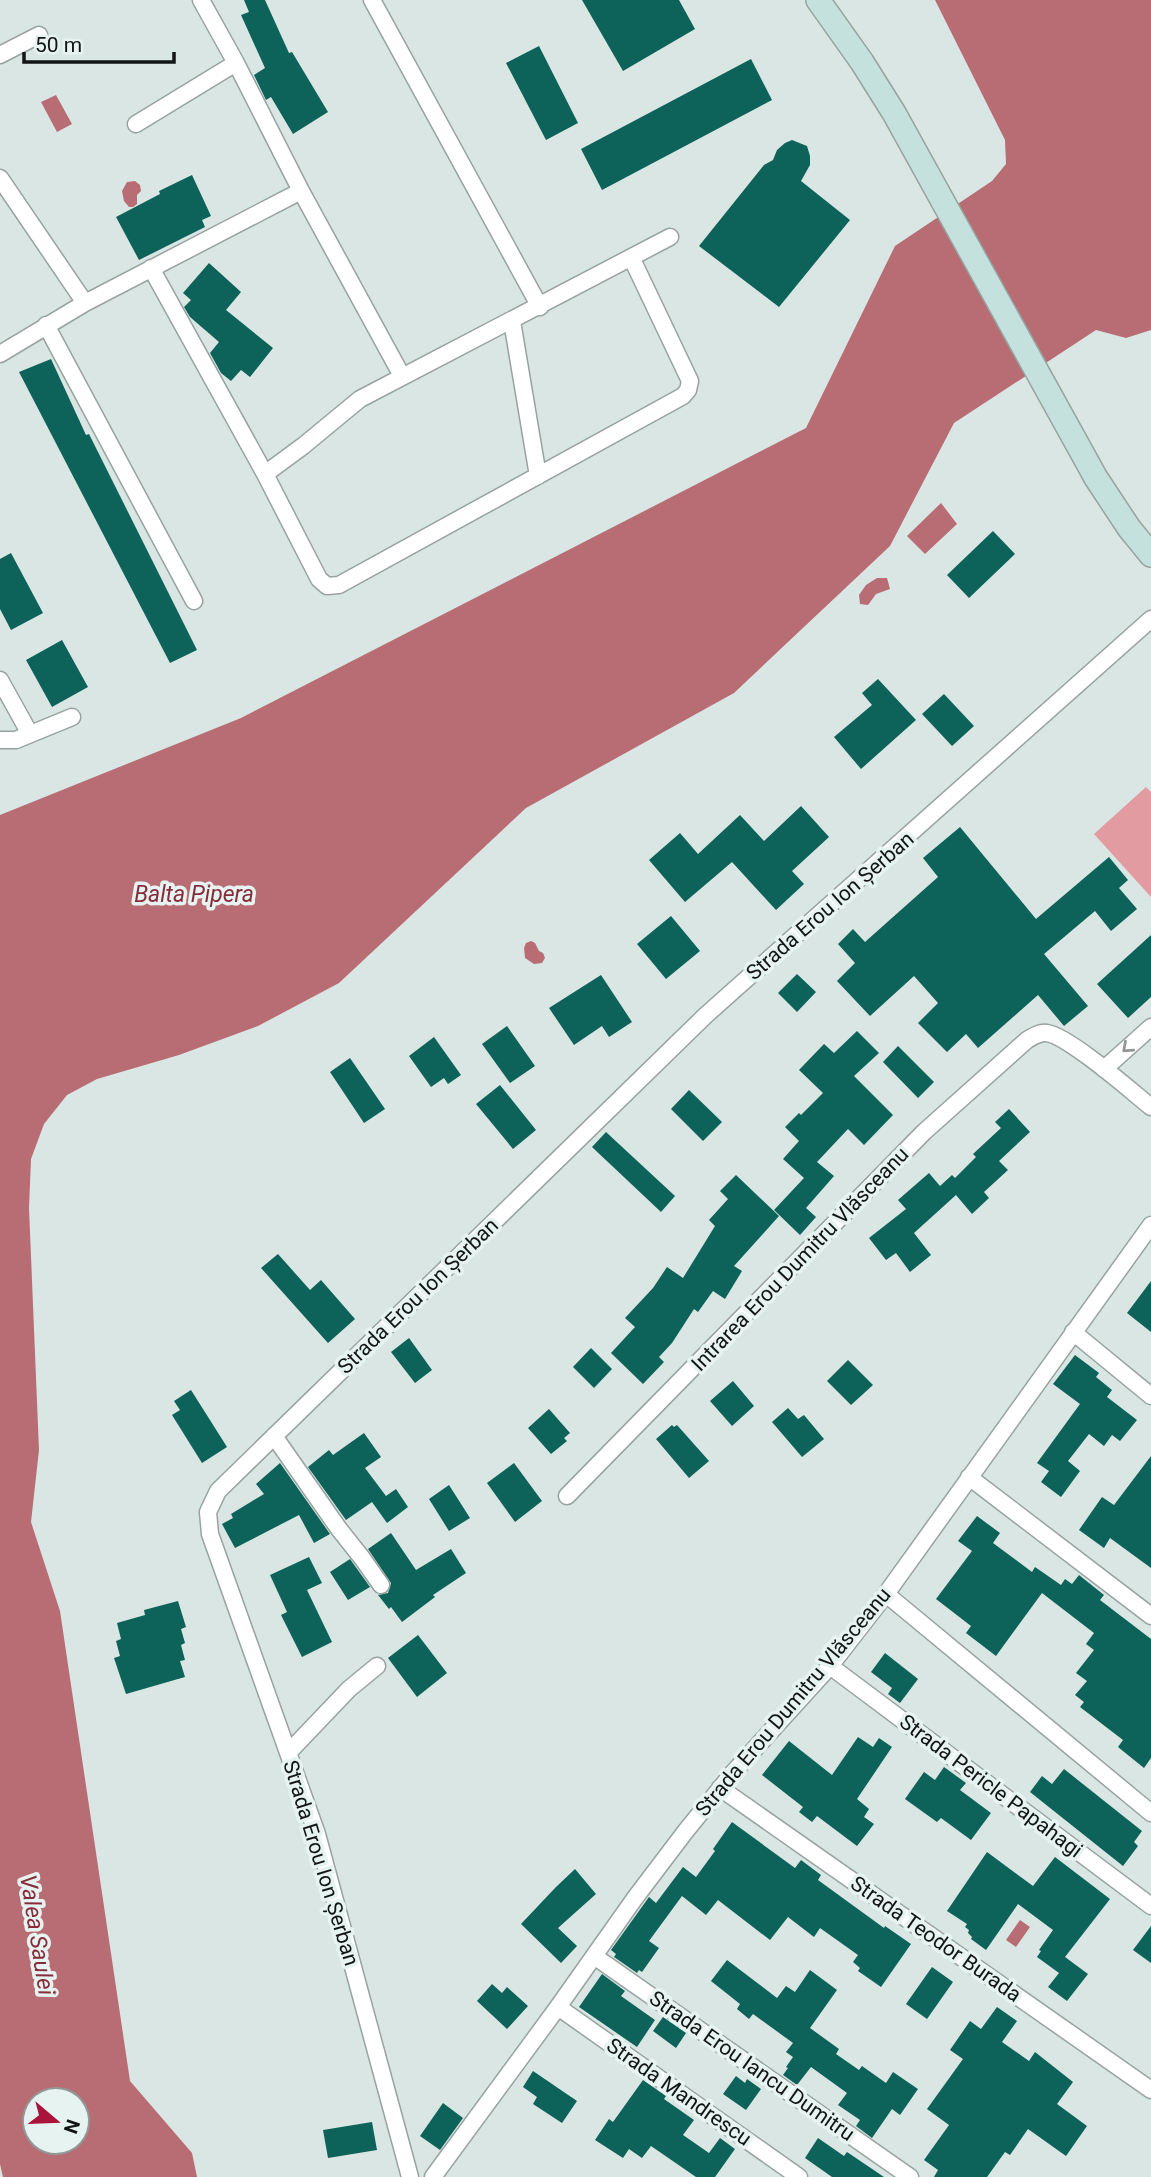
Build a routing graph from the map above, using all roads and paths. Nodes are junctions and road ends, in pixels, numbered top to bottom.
1 (201, 0) edge
2 (372, 0) edge
3 (818, 0) edge
4 (39, 35) dead end
5 (0, 55) edge
6 (236, 63) junction
7 (136, 124) dead end
8 (0, 178) edge
9 (301, 191) junction
10 (670, 237) dead end
11 (632, 258) junction
12 (151, 268) junction
13 (85, 303) junction
14 (540, 307) junction
15 (512, 321) junction
16 (46, 325) junction
17 (2, 347) edge
18 (402, 376) junction
19 (265, 474) junction
20 (538, 476) junction
21 (1151, 555) edge
22 (194, 601) dead end
23 (1151, 619) edge
24 (0, 680) edge
25 (72, 717) dead end
26 (30, 734) junction
27 (0, 740) edge
28 (1151, 1027) edge
29 (1104, 1069) junction
30 (1151, 1107) edge
31 (1151, 1226) edge
32 (1073, 1332) junction
33 (1151, 1396) edge
34 (274, 1436) junction
35 (969, 1477) junction
36 (566, 1496) dead end
37 (381, 1585) dead end
38 (886, 1594) junction
39 (1151, 1616) edge
40 (377, 1666) dead end
41 (830, 1666) junction
42 (288, 1753) junction
43 (720, 1788) junction
44 (1151, 1814) edge
45 (1151, 1906) edge
46 (594, 1956) junction
47 (558, 2007) junction
48 (1151, 2090) edge
49 (410, 2177) edge
50 (433, 2177) edge
51 (799, 2177) edge
52 (910, 2177) edge

1 - 6 street
2 - 14 street
3 - 21 main road
4 - 5 street
6 - 7 street
6 - 9 street
8 - 13 street
9 - 12 street
9 - 18 street
10 - 11 street
11 - 14 street
11 - 20 street
12 - 13 street
12 - 19 street
13 - 16 street
14 - 15 street
15 - 18 street
15 - 20 street
16 - 17 street
16 - 22 street
18 - 19 street
19 - 20 street
23 - 34 street, Strada Erou Ion Șerban
24 - 26 street
25 - 26 street
26 - 27 street
28 -> 29 street
29 - 30 street
29 - 36 street, Intrarea Erou Dumitru Vlăsceanu
31 - 32 street, Strada Erou Dumitru Vlăsceanu
32 - 33 street
32 - 35 street, Strada Erou Dumitru Vlăsceanu
34 - 37 street
34 - 42 street, Strada Erou Ion Șerban
35 - 38 street, Strada Erou Dumitru Vlăsceanu
35 - 39 street
38 - 41 street, Strada Erou Dumitru Vlăsceanu
38 - 44 street
40 - 42 street
41 - 43 street, Strada Erou Dumitru Vlăsceanu
41 - 45 street, Strada Pericle Papahagi
42 - 49 street, Strada Erou Ion Șerban
43 - 46 street, Strada Erou Dumitru Vlăsceanu
43 - 48 street, Strada Teodor Burada
46 - 47 street, Strada Erou Dumitru Vlăsceanu
46 - 52 street, Strada Erou Iancu Dumitru
47 - 50 street, Strada Erou Dumitru Vlăsceanu
47 - 51 street, Strada Mandrescu

